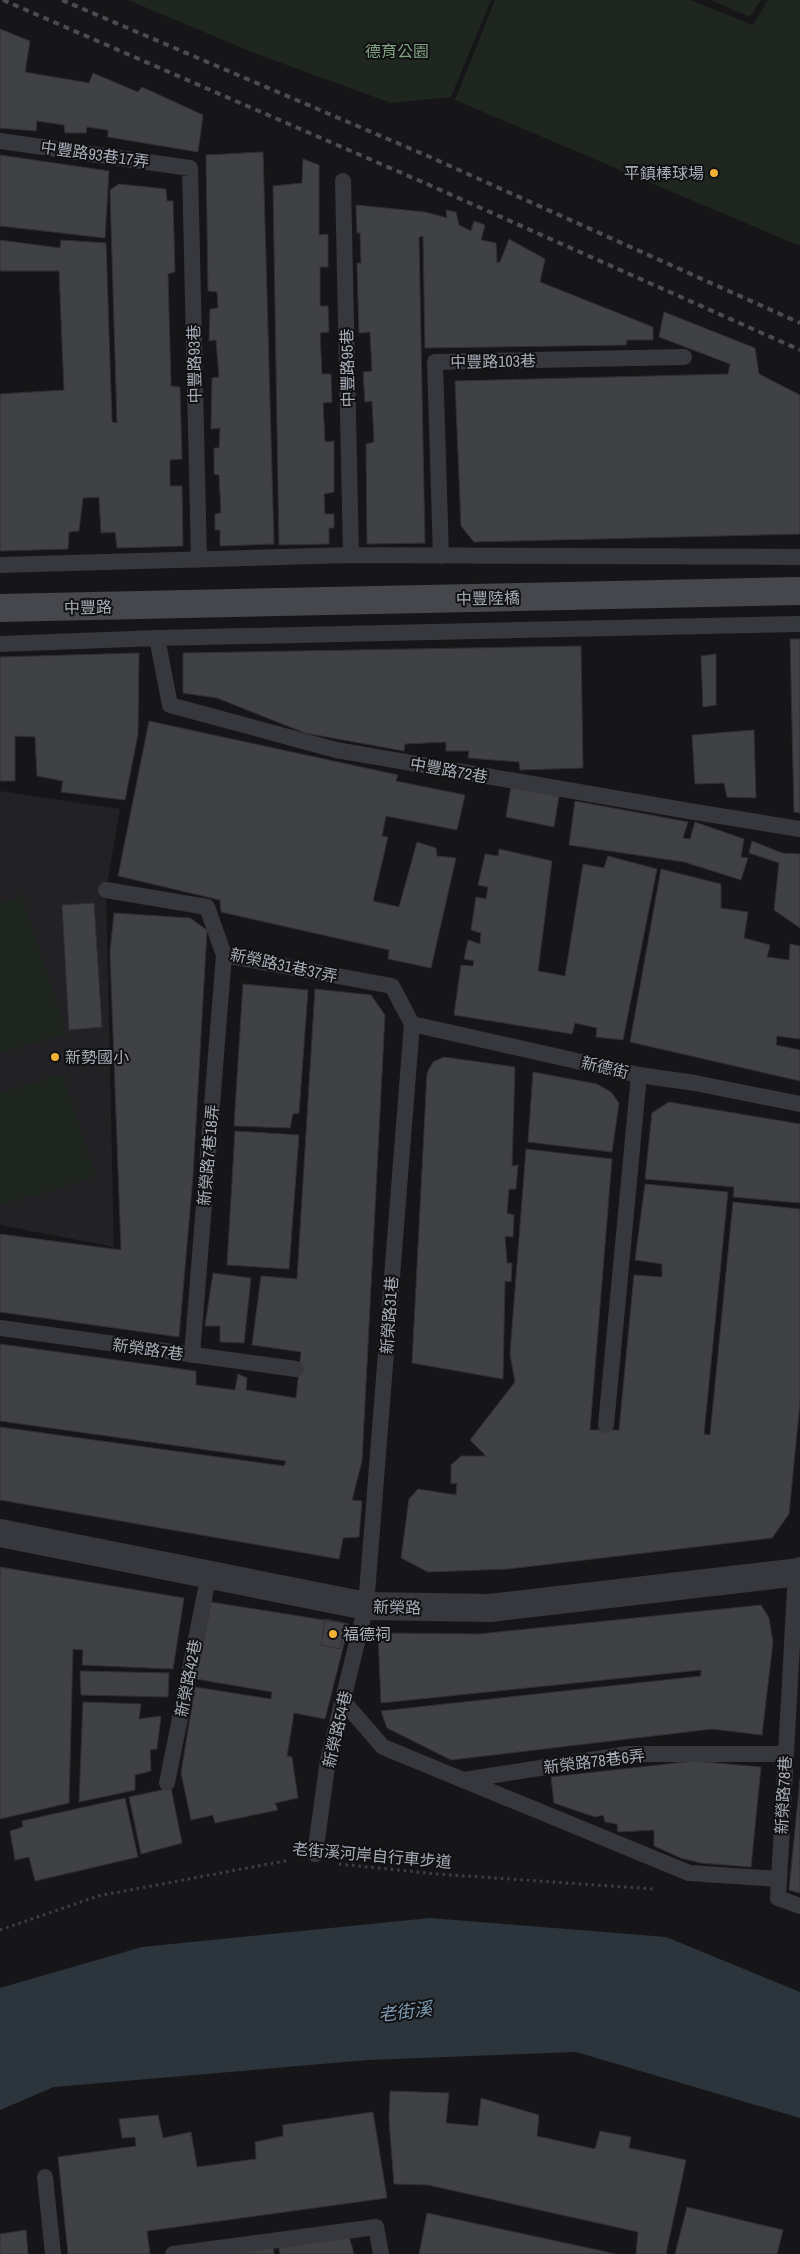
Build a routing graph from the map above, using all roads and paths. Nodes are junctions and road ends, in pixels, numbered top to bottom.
1 (0, 141) edge
2 (190, 168) joint
3 (343, 181) dead end
4 (684, 357) dead end
5 (351, 555) junction
6 (442, 556) junction
7 (800, 557) edge
8 (199, 560) junction
9 (0, 565) edge
10 (800, 591) edge
11 (176, 606) joint
12 (0, 608) edge
13 (800, 624) edge
14 (157, 638) junction
15 (0, 644) edge
16 (800, 828) edge
17 (106, 890) dead end
18 (224, 955) junction
19 (412, 1024) junction
20 (639, 1075) junction
21 (800, 1104) edge
22 (0, 1328) edge
23 (192, 1356) junction
24 (296, 1369) dead end
25 (606, 1425) dead end
26 (0, 1533) edge
27 (799, 1568) edge
28 (209, 1574) junction
29 (366, 1606) junction
30 (343, 1702) junction
31 (786, 1754) junction
32 (464, 1780) junction
33 (167, 1782) dead end
34 (315, 1854) dead end
35 (299, 1860) dead end
36 (338, 1864) dead end
37 (778, 1879) junction
38 (662, 1889) dead end
39 (800, 1906) edge
40 (0, 1930) edge
41 (46, 2178) dead end
42 (53, 2254) edge
43 (173, 2254) edge
44 (381, 2254) edge

1 - 2 lane, 中豐路93巷17弄
2 - 8 lane, 中豐路93巷
3 - 5 lane, 中豐路95巷
4 - 6 lane, 中豐路103巷
5 - 6 lane
5 - 8 lane
6 - 7 lane
8 - 9 lane
10 - 11 main road, 中豐陸橋
11 - 12 main road, 中豐路
13 - 14 lane
14 - 15 lane
14 - 16 lane, 中豐路72巷
17 - 18 lane, 新榮路31巷37弄
18 - 19 lane, 新榮路31巷37弄
18 - 23 lane, 新榮路7巷18弄
19 - 20 lane, 新德街
19 - 29 lane, 新榮路31巷
20 - 21 lane, 新德街
20 - 25 lane
22 - 23 lane, 新榮路7巷
23 - 24 lane, 新榮路7巷
26 - 28 street, 新榮路
27 - 29 street, 新榮路
27 - 31 lane, 新榮路78巷
28 - 29 street, 新榮路
28 - 33 lane, 新榮路42巷
29 - 30 lane, 新榮路54巷
30 - 32 lane
30 - 34 lane, 新榮路54巷
31 - 32 lane, 新榮路78巷6弄
31 - 37 lane, 新榮路78巷
32 - 37 lane
35 - 40 path, 老街溪河岸自行車步道
36 - 38 path, 老街溪河岸自行車步道
37 - 39 lane, 新榮路78巷
41 - 42 lane
43 - 44 lane

